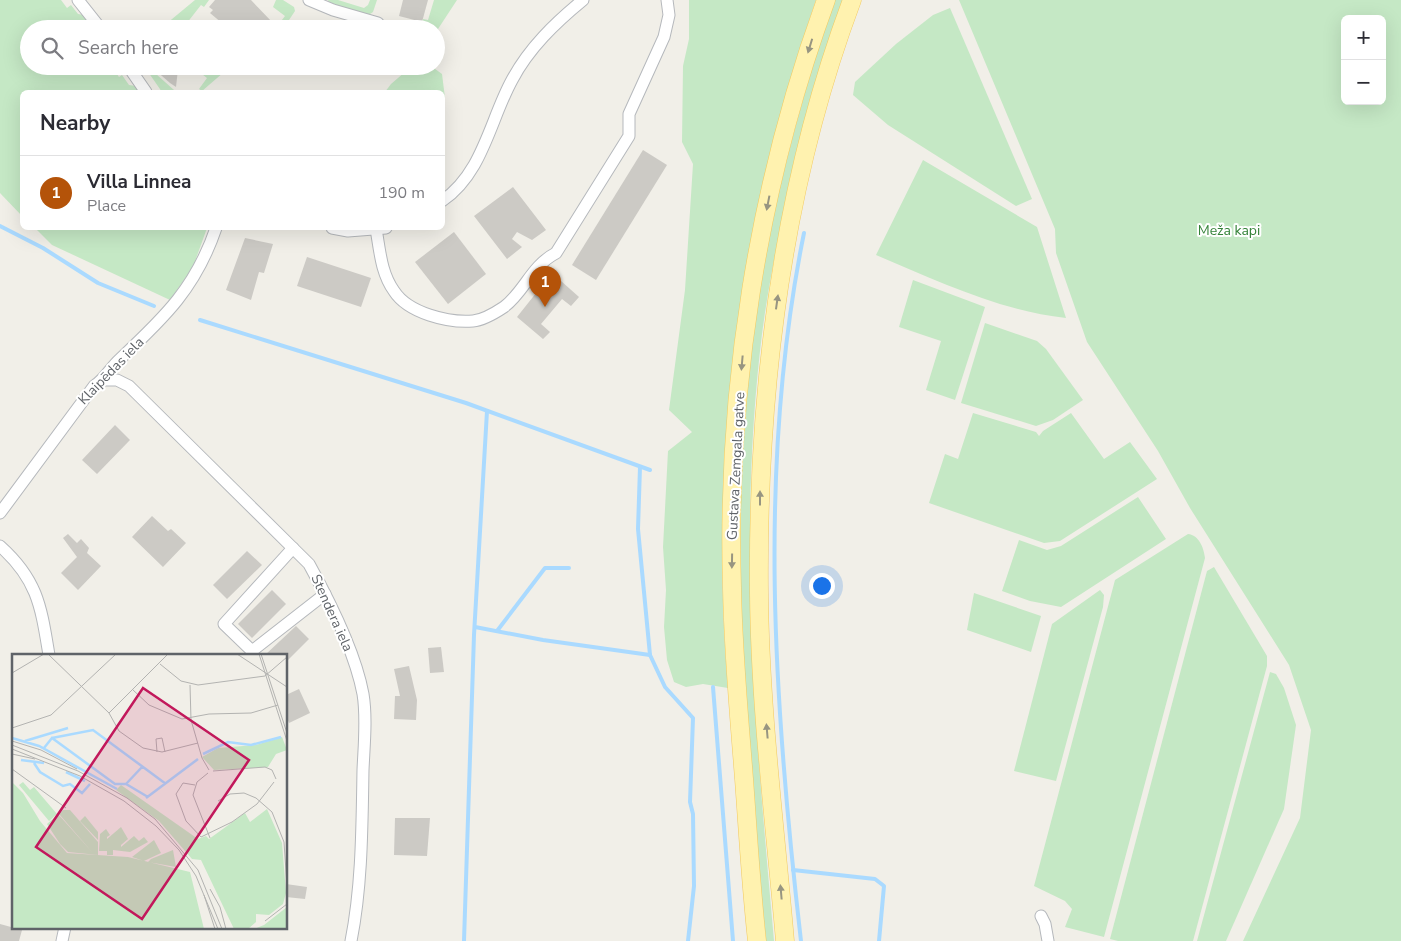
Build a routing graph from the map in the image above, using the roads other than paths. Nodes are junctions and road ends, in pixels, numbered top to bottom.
1 (78, 0) edge
2 (309, 0) edge
3 (583, 0) edge
4 (667, 0) edge
5 (826, 0) edge
6 (852, 0) edge
7 (94, 20) edge
8 (368, 20) edge
9 (134, 75) edge
10 (145, 90) edge
11 (445, 199) edge
12 (215, 230) edge
13 (343, 230) edge
14 (359, 230) edge
15 (381, 230) edge
16 (103, 380) junction
17 (0, 513) edge
18 (0, 546) edge
19 (293, 548) junction
20 (325, 594) junction
21 (49, 654) edge
22 (1041, 916) dead end
23 (64, 928) edge
24 (62, 941) edge
25 (351, 941) edge
26 (757, 941) edge
27 (785, 941) edge
28 (1048, 941) edge

1 - 7 street
2 - 8 street
3 - 11 street
4 - 15 street
5 -> 26 main road, Gustava Zemgala gatve
27 -> 6 main road, Gustava Zemgala gatve
9 - 10 street
12 - 16 street, Klaipēdas iela
13 - 14 street
16 - 17 street, Klaipēdas iela
16 - 19 street, Stendera iela
18 - 21 street
19 - 20 street, Stendera iela
19 - 20 street
20 - 25 street, Stendera iela
22 - 28 street
23 - 24 street

